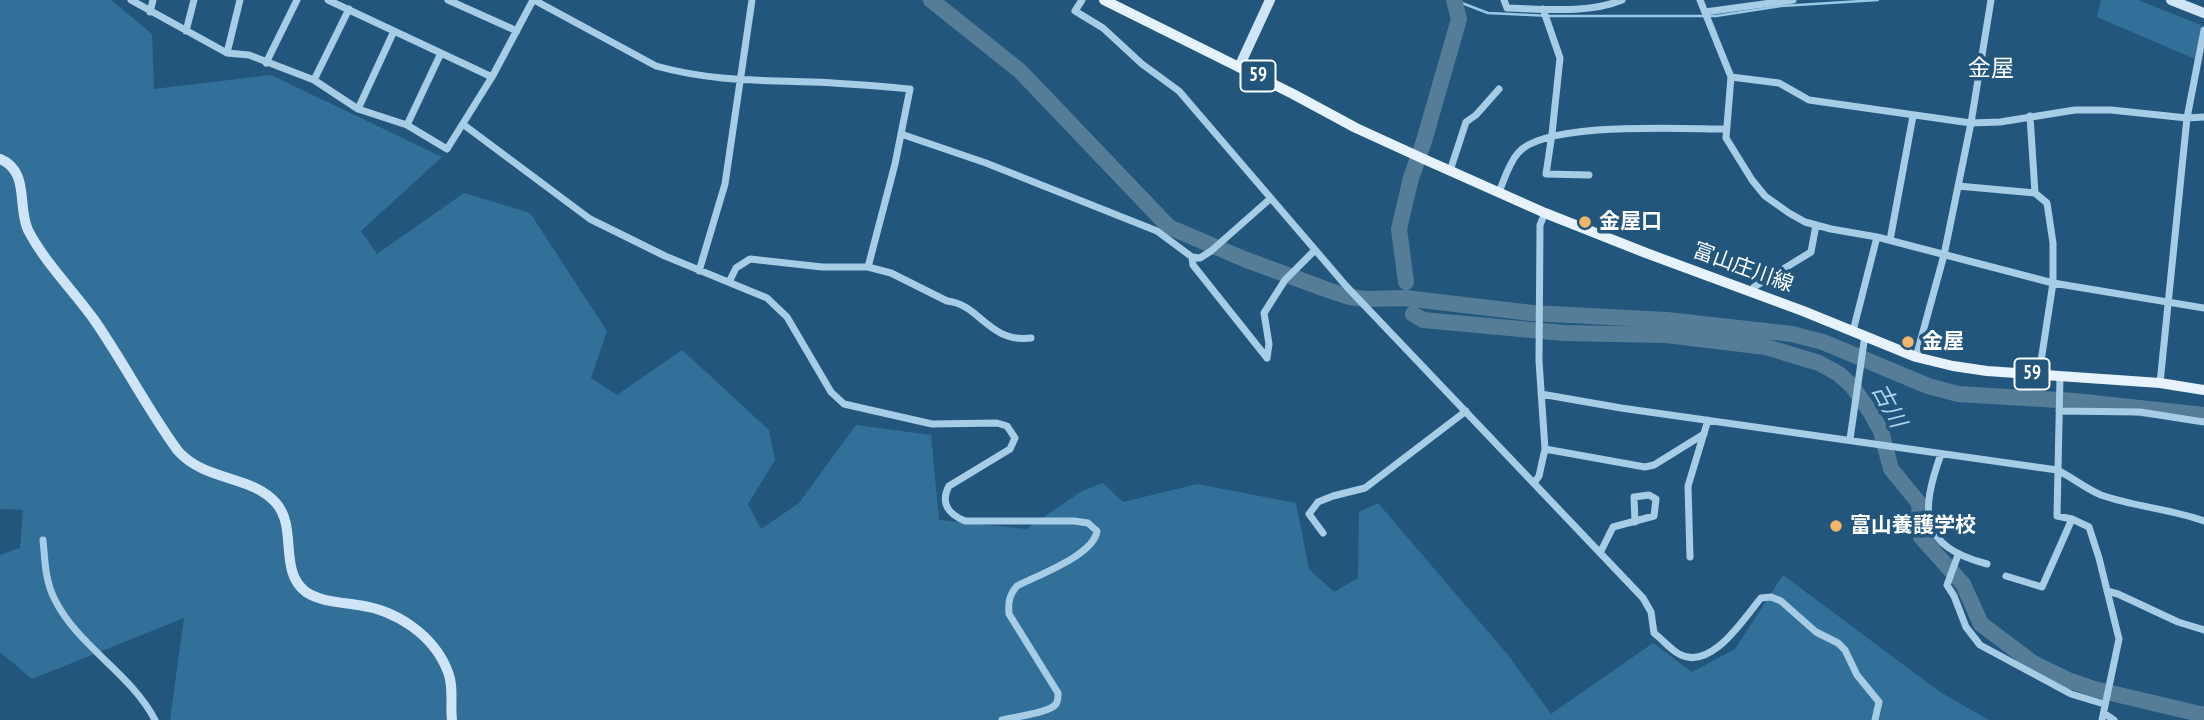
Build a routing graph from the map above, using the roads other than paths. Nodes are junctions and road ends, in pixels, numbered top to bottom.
1 (131, 0) edge
2 (153, 0) edge
3 (194, 0) edge
4 (240, 0) edge
5 (297, 0) edge
6 (328, 0) edge
7 (448, 0) edge
8 (534, 0) edge
9 (752, 0) edge
10 (1082, 0) edge
11 (1104, 0) edge
12 (1270, 0) edge
13 (1504, 0) edge
14 (1622, 0) edge
15 (1700, 0) edge
16 (1793, 0) edge
17 (1991, 0) edge
18 (2171, 0) edge
19 (1563, 4) edge
20 (349, 9) junction
21 (1544, 9) junction
22 (150, 12) junction
23 (1705, 12) junction
24 (2204, 13) edge
25 (2204, 30) edge
26 (186, 31) junction
27 (394, 31) junction
28 (517, 31) junction
29 (227, 52) junction
30 (440, 53) junction
31 (266, 63) junction
32 (1239, 67) junction
33 (492, 77) junction
34 (1731, 78) junction
35 (740, 79) junction
36 (314, 80) junction
37 (1499, 89) dead end
38 (358, 109) junction
39 (1913, 116) junction
40 (2030, 116) junction
41 (2204, 117) edge
42 (2187, 118) junction
43 (1971, 123) junction
44 (407, 125) junction
45 (464, 125) junction
46 (1725, 129) junction
47 (901, 134) junction
48 (1552, 134) junction
49 (0, 159) edge
50 (1450, 171) junction
51 (1590, 175) dead end
52 (1958, 186) junction
53 (1499, 192) junction
54 (2035, 193) junction
55 (1271, 198) junction
56 (1545, 213) junction
57 (1816, 225) junction
58 (1877, 237) junction
59 (1890, 240) junction
60 (1315, 250) junction
61 (1944, 255) junction
62 (1192, 257) junction
63 (869, 267) junction
64 (699, 271) junction
65 (729, 282) junction
66 (2053, 283) junction
67 (1752, 291) junction
68 (2169, 302) junction
69 (2204, 307) edge
70 (1853, 331) junction
71 (1865, 335) junction
72 (1031, 338) dead end
73 (1916, 357) junction
74 (2039, 374) junction
75 (2060, 376) junction
76 (2160, 383) junction
77 (2204, 390) edge
78 (1541, 394) junction
79 (2059, 409) junction
80 (1466, 411) junction
81 (1708, 420) junction
82 (2204, 422) edge
83 (1704, 434) junction
84 (1850, 439) junction
85 (1545, 449) junction
86 (1941, 454) junction
87 (2057, 470) junction
88 (1534, 483) junction
89 (2072, 519) junction
90 (2204, 521) edge
91 (1635, 522) dead end
92 (1324, 533) dead end
93 (43, 540) dead end
94 (1600, 553) junction
95 (1690, 557) dead end
96 (1957, 558) junction
97 (1987, 564) dead end
98 (2006, 576) dead end
99 (2107, 591) junction
100 (2204, 630) edge
101 (2105, 702) junction
102 (2103, 716) edge
103 (155, 720) edge
104 (452, 720) edge
105 (1002, 720) edge
106 (1875, 720) edge
107 (2114, 720) edge

1 - 22 street
2 - 22 street
3 - 26 street
4 - 29 street
5 - 31 street
6 - 20 street
7 - 28 street
8 - 28 street
8 - 35 street
9 - 35 street
10 - 55 street
11 - 32 main road, 富山庄川線 / 59
12 - 32 street
13 - 21 street
14 - 19 street
15 - 23 street
16 - 23 street
17 - 43 street
18 - 24 street
19 - 21 street
20 - 27 street
20 - 36 street
21 - 48 street
22 - 26 street
23 - 34 street
25 - 42 street
26 - 29 street
27 - 30 street
27 - 38 street
28 - 33 street
29 - 31 street
30 - 33 street
30 - 44 street
31 - 36 street
32 - 50 main road, 富山庄川線 / 59
33 - 45 street
34 - 39 street
34 - 46 street
35 - 47 street
35 - 64 street
36 - 38 street
37 - 50 street
38 - 44 street
39 - 43 street
39 - 59 street
40 - 42 street
40 - 43 street
40 - 54 street
41 - 42 street
42 - 68 street
43 - 52 street
44 - 45 street
45 - 64 street
46 - 48 street
46 - 57 street
47 - 62 street
47 - 63 street
48 - 51 street
48 - 53 street
49 - 104 street
50 - 53 main road, 富山庄川線 / 59
52 - 54 street
52 - 61 street
53 - 56 main road, 富山庄川線 / 59
54 - 66 street
55 - 60 street
55 - 62 street
56 - 67 main road, 富山庄川線 / 59
56 - 78 street
57 - 58 street
57 - 67 street
58 - 59 street
58 - 70 street
59 - 61 street
60 - 62 street
60 - 80 street
61 - 66 street
61 - 73 street
63 - 65 street
63 - 72 street
64 - 65 street
65 - 105 street
66 - 68 street
66 - 74 street
67 - 70 main road, 富山庄川線 / 59
68 - 69 street
68 - 76 street
70 - 71 main road, 富山庄川線 / 59
71 - 73 main road, 富山庄川線 / 59
71 - 84 street
73 - 74 main road, 富山庄川線 / 59
74 - 75 main road, 富山庄川線 / 59
75 - 76 main road, 富山庄川線 / 59
75 - 79 street
76 - 77 main road, 富山庄川線 / 59
78 - 81 street
78 - 85 street
79 - 82 street
79 - 87 street
80 - 88 street
80 - 92 street
81 - 83 street
81 - 84 street
83 - 85 street
83 - 95 street
84 - 86 street
85 - 88 street
86 - 87 street
86 - 96 street
87 - 89 street
87 - 90 street
88 - 94 street
89 - 98 street
89 - 99 street
91 - 94 street
93 - 103 street
94 - 106 street
96 - 97 street
96 - 101 street
99 - 100 street
99 - 101 street
101 - 102 street
102 - 107 street

